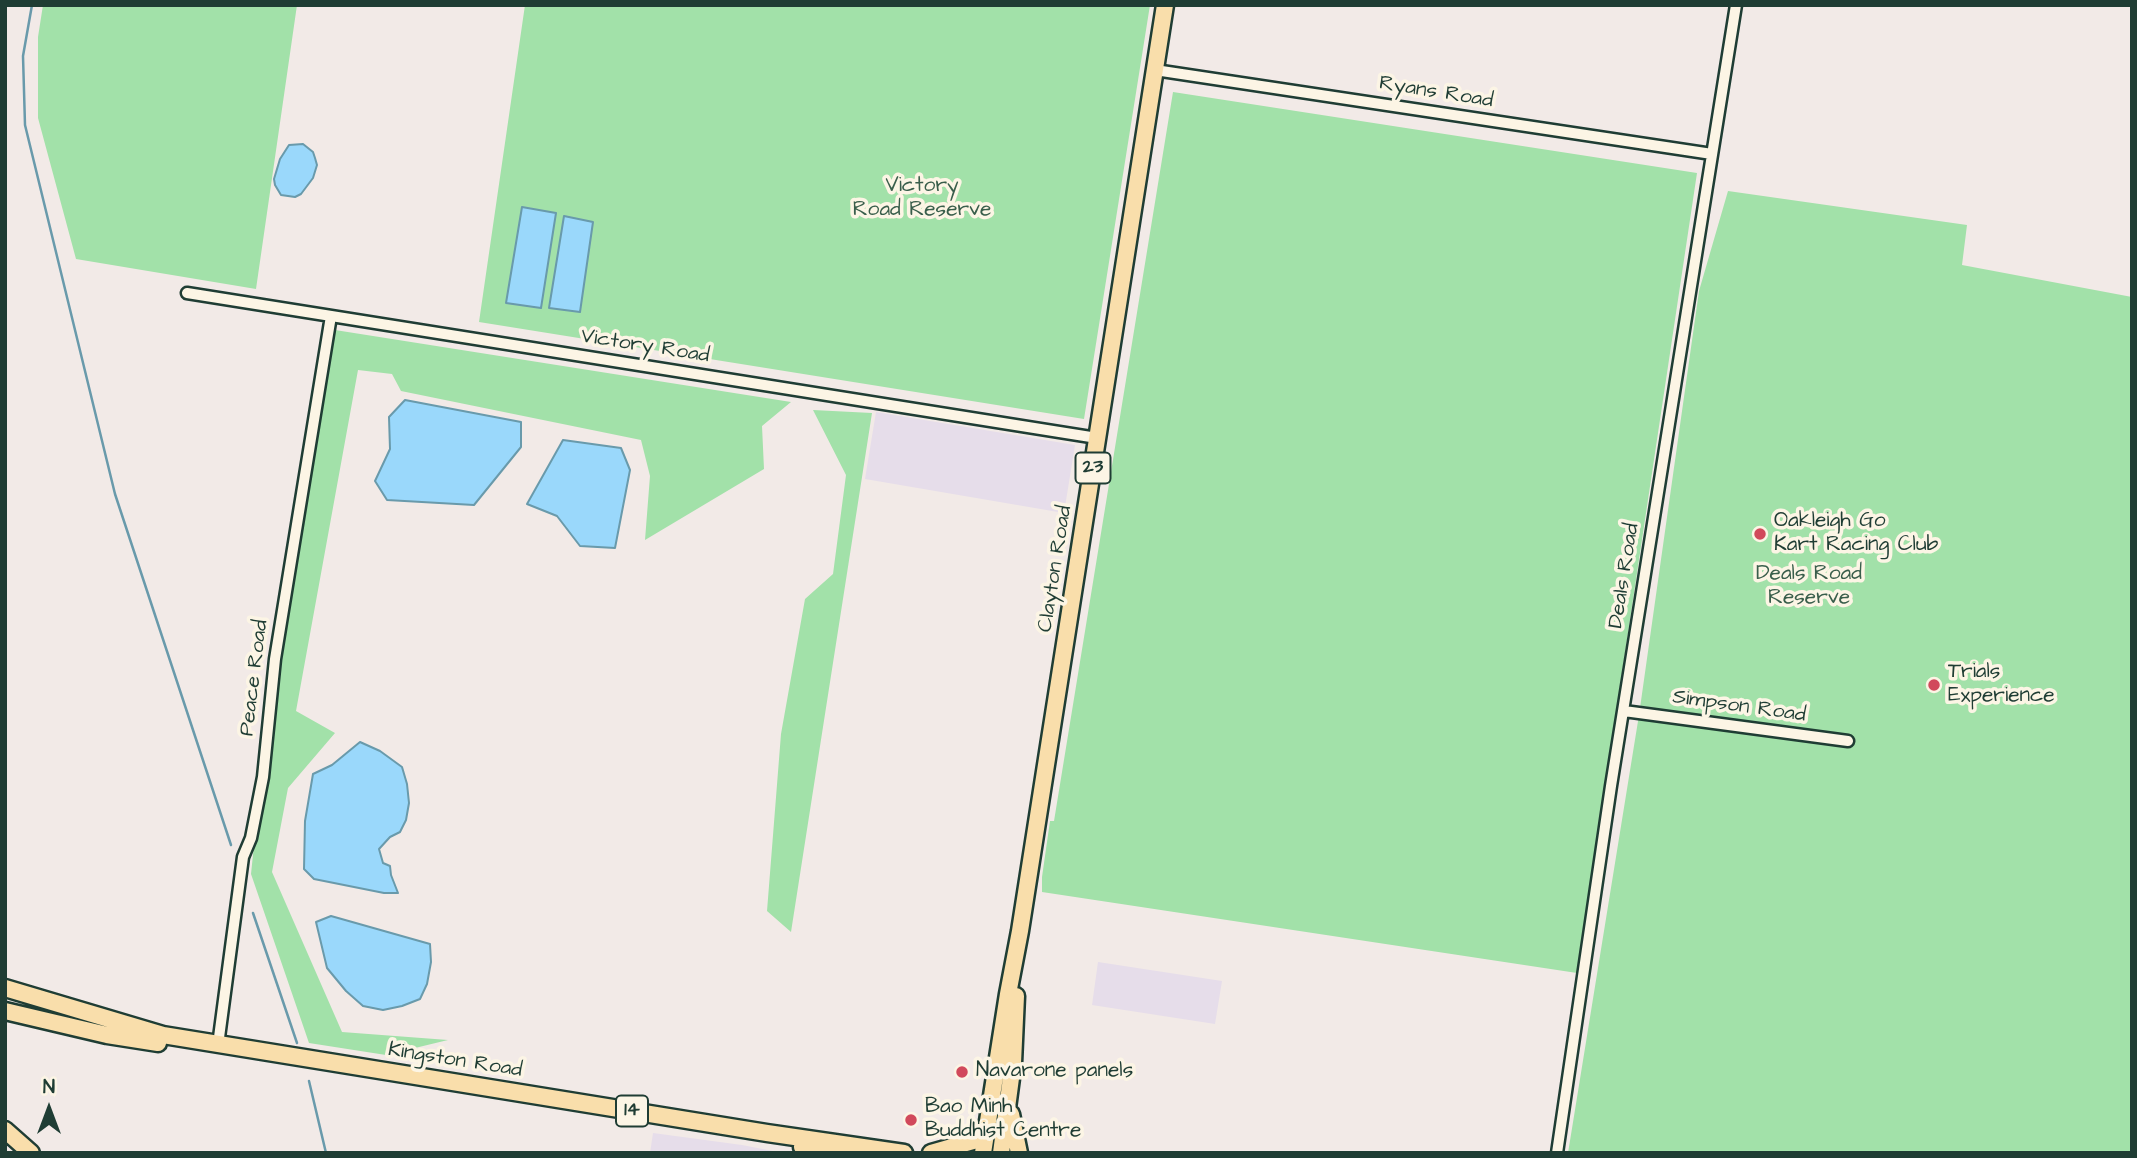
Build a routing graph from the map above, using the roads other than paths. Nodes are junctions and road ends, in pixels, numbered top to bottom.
1 (1165, 5) edge
2 (1736, 5) edge
3 (1155, 70) junction
4 (1712, 154) junction
5 (187, 293) dead end
6 (331, 316) junction
7 (1097, 439) junction
8 (1624, 711) junction
9 (1848, 741) dead end
10 (5, 989) edge
11 (5, 1011) edge
12 (107, 1035) junction
13 (218, 1048) junction
14 (1004, 1086) junction
15 (5, 1130) edge
16 (986, 1131) junction
17 (31, 1153) edge
18 (830, 1153) edge
19 (904, 1153) edge
20 (931, 1153) edge
21 (983, 1153) edge
22 (1000, 1153) edge
23 (1019, 1153) edge
24 (1557, 1153) edge

1 - 3 main road, Clayton Road / 23
2 - 4 street, Deals Road
3 - 4 street, Ryans Road
3 - 7 main road, Clayton Road / 23
4 - 8 street, Deals Road
5 - 6 street, Victory Road
6 - 7 street, Victory Road
6 - 13 street, Peace Road
7 - 14 main road, Clayton Road / 23
8 - 9 street, Simpson Road
8 - 24 street, Deals Road
10 - 12 main road
10 - 13 main road, Kingston Road / 14
11 - 12 main road, Kingston Road / 14
12 - 13 main road, Kingston Road / 14
13 - 18 main road, Kingston Road / 14
13 - 19 main road, Kingston Road / 14
14 - 16 main road, Clayton Road / 23
14 - 22 main road, Clayton Road / 23
14 - 23 main road
15 - 17 main road
16 - 20 main road
16 - 21 main road, Clayton Road / 23

